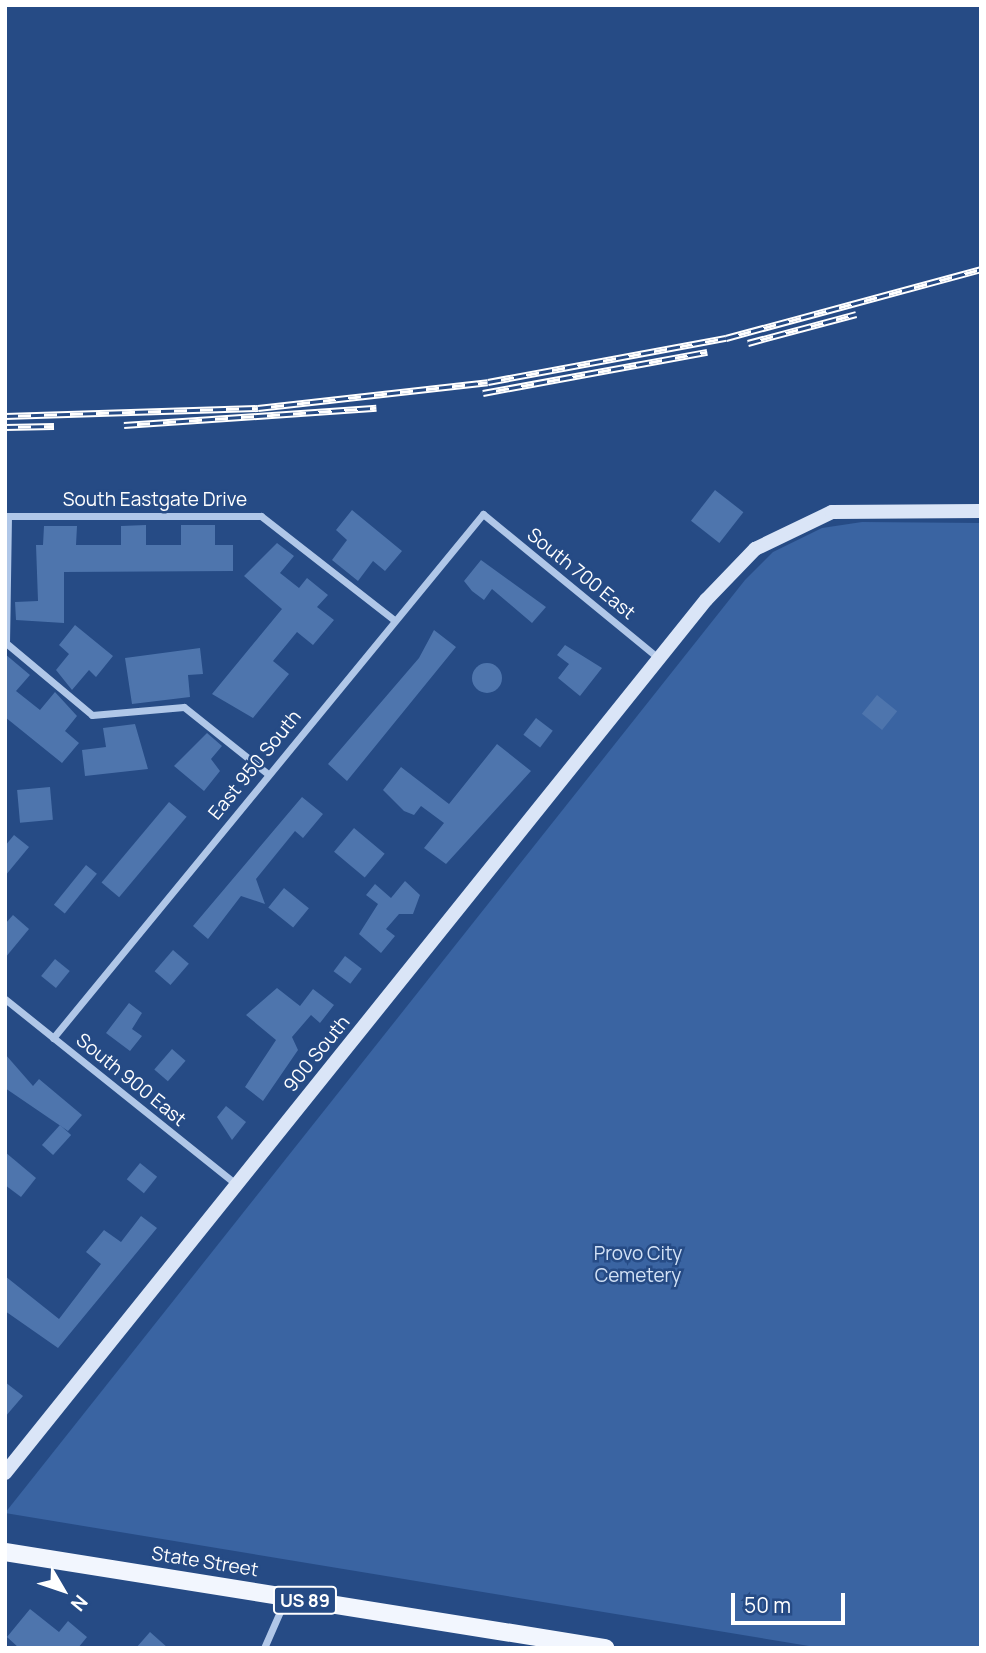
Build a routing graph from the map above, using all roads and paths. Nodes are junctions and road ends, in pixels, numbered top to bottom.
1 (981, 511) edge
2 (483, 514) joint
3 (7, 516) edge
4 (394, 620) junction
5 (659, 659) junction
6 (268, 774) junction
7 (5, 999) edge
8 (53, 1038) junction
9 (237, 1185) junction
10 (5, 1473) edge
11 (5, 1552) edge
12 (286, 1597) junction
13 (264, 1648) edge
14 (606, 1648) edge

1 - 5 street, 900 South
2 - 4 street, East 950 South
2 - 5 street, South 700 East
3 - 4 street, South Eastgate Drive
3 - 6 street
4 - 6 street, East 950 South
5 - 9 street, 900 South
6 - 8 street, East 950 South
7 - 8 street, South 900 East
8 - 9 street, South 900 East
9 - 10 street, 900 South
11 - 12 main road, State Street / US 89
12 - 13 street
12 - 14 main road, State Street / US 89

